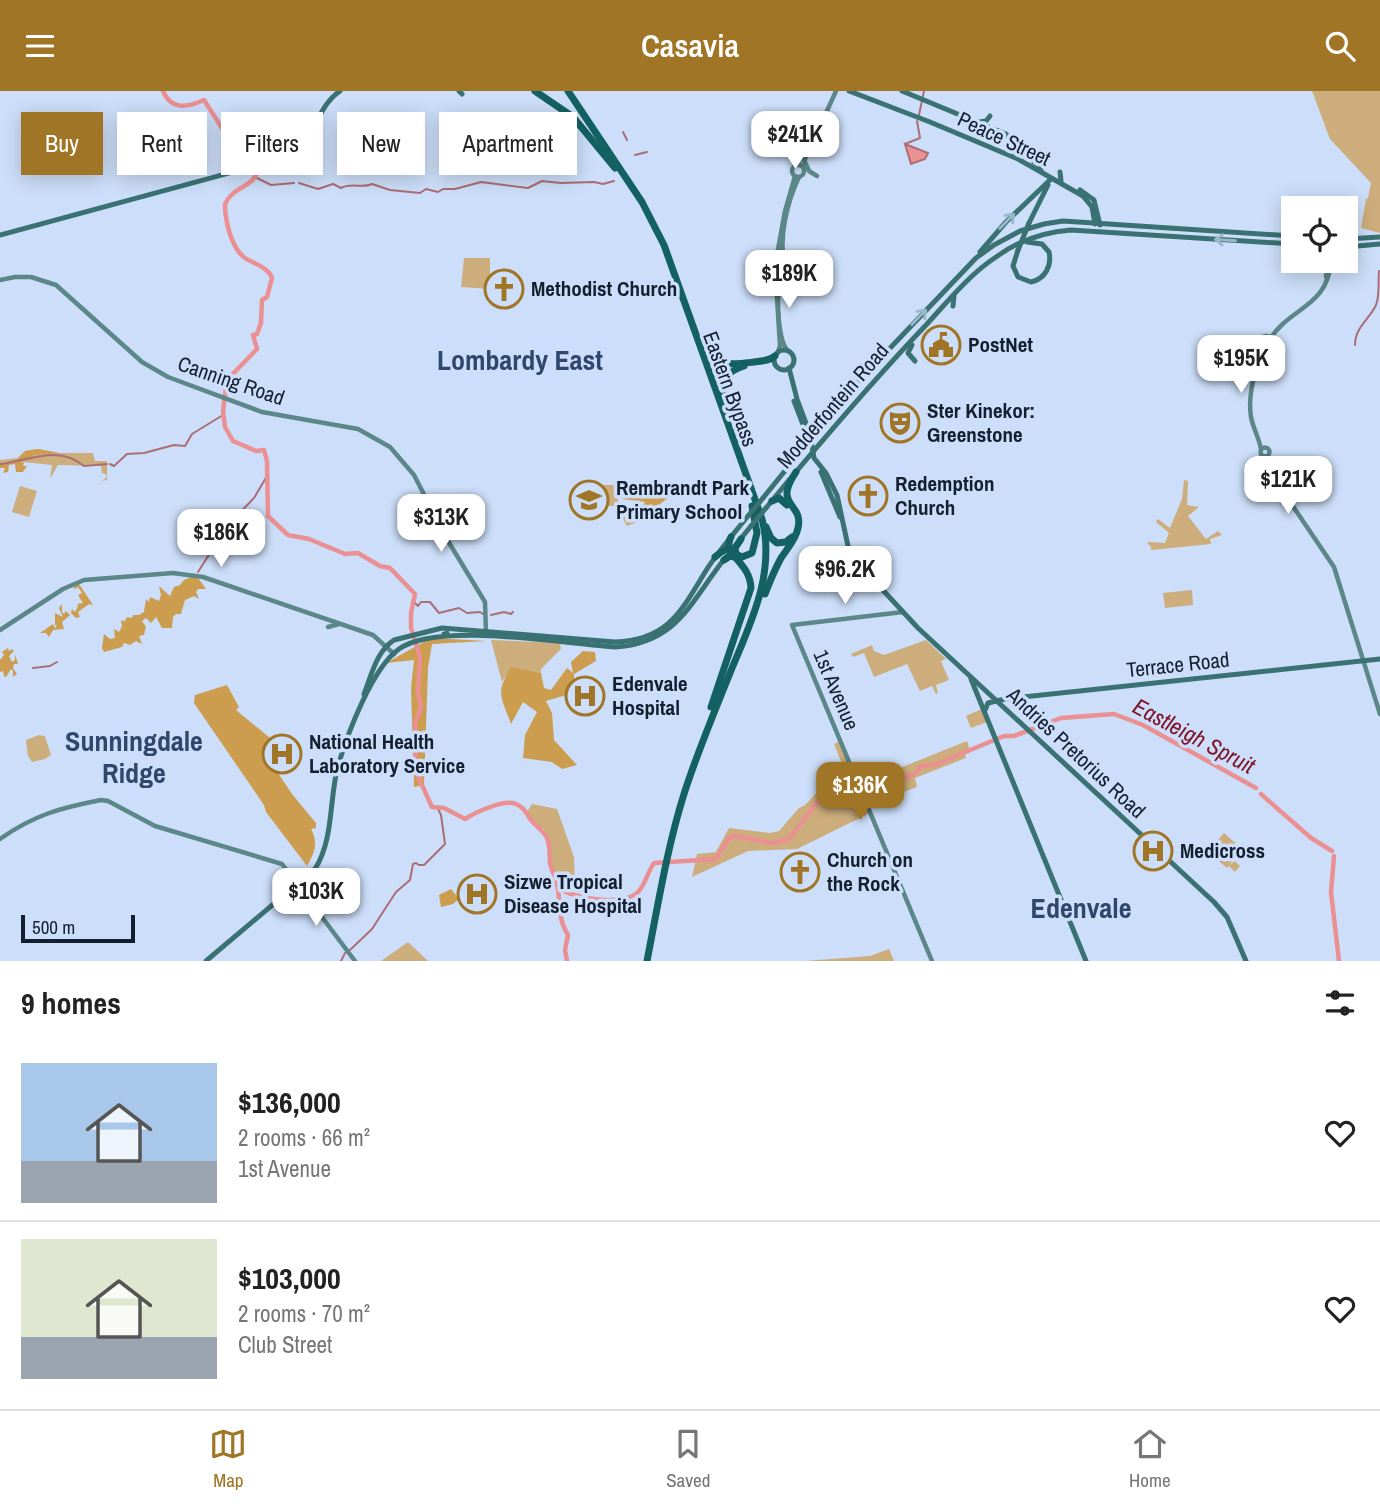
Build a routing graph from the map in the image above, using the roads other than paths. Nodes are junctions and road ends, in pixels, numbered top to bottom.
1 (338, 91) edge
2 (535, 91) edge
3 (566, 91) edge
4 (836, 91) edge
5 (849, 91) edge
6 (902, 91) edge
7 (976, 121) junction
8 (995, 129) junction
9 (813, 142) junction
10 (808, 153) junction
11 (797, 165) junction
12 (615, 168) junction
13 (804, 168) junction
14 (1060, 172) dead end
15 (817, 176) dead end
16 (797, 177) junction
17 (1052, 179) junction
18 (1098, 222) junction
19 (1098, 231) junction
20 (0, 234) edge
21 (1281, 235) edge
22 (1380, 237) edge
23 (1358, 238) edge
24 (1281, 243) edge
25 (1380, 244) edge
26 (1358, 247) edge
27 (1015, 249) junction
28 (779, 255) junction
29 (976, 258) junction
30 (778, 265) junction
31 (1326, 273) edge
32 (0, 280) edge
33 (682, 296) junction
34 (954, 296) junction
35 (953, 306) dead end
36 (933, 318) junction
37 (1268, 337) junction
38 (1265, 345) junction
39 (787, 351) junction
40 (776, 358) junction
41 (886, 367) junction
42 (786, 369) junction
43 (831, 412) junction
44 (803, 413) junction
45 (728, 425) junction
46 (804, 429) junction
47 (733, 437) junction
48 (809, 439) junction
49 (799, 452) junction
50 (811, 454) junction
51 (803, 464) junction
52 (816, 465) junction
53 (796, 472) junction
54 (749, 495) junction
55 (764, 497) junction
56 (769, 504) junction
57 (731, 537) junction
58 (741, 540) joint
59 (733, 553) junction
60 (715, 557) junction
61 (724, 560) joint
62 (1341, 564) dead end
63 (1334, 567) junction
64 (865, 574) junction
65 (688, 607) junction
66 (672, 610) dead end
67 (901, 610) junction
68 (891, 614) joint
69 (690, 617) dead end
70 (344, 624) junction
71 (486, 624) junction
72 (328, 627) dead end
73 (463, 629) junction
74 (0, 631) edge
75 (435, 633) junction
76 (495, 635) junction
77 (484, 637) junction
78 (387, 644) junction
79 (582, 645) junction
80 (576, 650) dead end
81 (395, 653) junction
82 (737, 655) junction
83 (1380, 659) edge
84 (1366, 662) junction
85 (970, 676) junction
86 (1152, 683) junction
87 (1150, 692) dead end
88 (993, 699) junction
89 (1006, 699) junction
90 (982, 703) junction
91 (1006, 709) junction
92 (985, 710) junction
93 (710, 711) junction
94 (1380, 714) edge
95 (125, 803) dead end
96 (118, 807) junction
97 (0, 839) edge
98 (665, 858) junction
99 (298, 888) junction
100 (352, 956) edge
101 (205, 961) edge
102 (645, 961) edge
103 (932, 961) edge
104 (1088, 961) edge
105 (1245, 961) edge

1 - 20 main road
2 - 12 highway
3 - 12 highway, Eastern Bypass
3 - 33 highway, Eastern Bypass
4 - 9 main road
5 - 17 main road, Peace Street
6 - 7 main road, Peace Street
7 - 8 main road, Peace Street
7 - 8 main road
8 - 17 main road, Peace Street
9 - 10 main road
9 - 11 main road
10 - 13 main road
10 - 15 main road
11 - 13 main road
11 - 16 main road
12 - 54 highway, Eastern Bypass
13 - 16 main road
14 - 17 main road
16 - 28 main road
17 - 18 main road, Peace Street
17 - 18 main road, Peace Street
17 - 27 main road, bridge
29 -> 17 main road
18 - 19 main road, Peace Street
18 - 21 main road, Modderfontein Road
18 - 29 main road, Modderfontein Road
24 -> 19 main road, Modderfontein Road
19 - 27 main road, Modderfontein Road
22 - 23 main road
25 - 26 main road
27 - 27 main road
27 - 34 main road, Modderfontein Road
28 - 30 main road
28 - 30 main road
43 -> 29 main road, Modderfontein Road
30 - 39 main road
30 - 40 main road
31 - 37 main road
32 - 71 main road, Canning Road
33 - 40 highway
33 - 45 highway, Eastern Bypass
34 - 35 main road
34 - 36 main road, Modderfontein Road
36 - 41 main road, Modderfontein Road
36 - 41 main road
37 - 38 main road
37 - 38 main road
38 - 63 main road
39 - 40 main road
39 - 42 main road
40 - 42 main road
40 - 45 highway
41 - 50 main road, Modderfontein Road
42 - 44 main road
42 - 46 main road
43 - 44 main road
43 - 48 main road, Modderfontein Road
44 - 48 main road
45 - 47 highway, Eastern Bypass
46 - 48 main road
46 - 49 main road
47 - 56 highway
47 - 82 highway, Eastern Bypass
48 - 49 main road, Modderfontein Road
48 - 50 main road
49 - 55 main road, Modderfontein Road
50 - 51 main road, Modderfontein Road
50 - 52 main road
50 - 55 main road
50 - 64 main road
51 - 52 main road
51 - 53 main road, Modderfontein Road
52 - 64 main road
53 - 56 main road, Modderfontein Road
53 - 82 highway
54 - 59 highway
54 - 93 highway, Eastern Bypass
55 - 57 main road, Modderfontein Road, bridge
56 - 58 main road, Modderfontein Road, bridge
57 - 59 highway
57 - 60 main road, Modderfontein Road
58 - 59 highway
59 - 60 highway
59 - 61 highway
59 - 93 highway
60 - 65 main road, Modderfontein Road
61 - 65 main road, Modderfontein Road
62 - 63 main road
63 - 84 main road
64 - 67 main road, Andries Pretorius Road
65 - 66 main road
65 - 69 main road
65 - 76 main road, Modderfontein Road
65 - 79 main road, Modderfontein Road
67 - 68 main road
67 - 85 main road, Andries Pretorius Road
68 - 103 main road, 1st Avenue
70 - 72 main road
70 - 74 main road
70 - 78 main road
71 - 76 main road
71 - 77 main road, Canning Road
73 - 75 main road, Modderfontein Road
73 - 75 main road
73 - 77 main road, Modderfontein Road
75 - 77 main road, Modderfontein Road
75 - 78 main road, Modderfontein Road
75 - 81 main road
76 - 77 main road, Modderfontein Road
76 - 79 main road, Modderfontein Road
78 - 81 main road
78 - 99 main road
79 - 80 main road
81 - 99 main road
82 - 98 highway, Eastern Bypass
83 - 84 main road, Terrace Road
84 - 86 main road, Terrace Road
84 - 94 main road
85 - 88 main road, Andries Pretorius Road
85 - 90 main road
86 - 87 main road
86 - 89 main road, Terrace Road
88 - 89 main road
88 - 90 main road
88 - 91 main road, Andries Pretorius Road
88 - 92 main road
89 - 91 main road
90 - 92 main road
91 - 105 main road, Andries Pretorius Road
92 - 104 main road
93 - 98 highway, Eastern Bypass
95 - 96 main road
96 - 97 main road
96 - 99 main road
98 - 102 highway, Eastern Bypass
99 - 100 main road
99 - 101 main road

